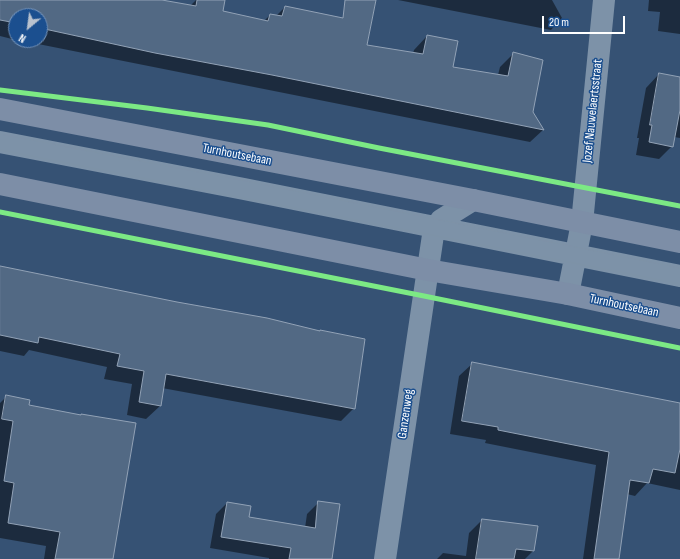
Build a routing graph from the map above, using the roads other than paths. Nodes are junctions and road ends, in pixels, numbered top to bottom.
1 (604, 0) edge
2 (0, 109) edge
3 (0, 142) edge
4 (0, 184) edge
5 (473, 200) junction
6 (582, 223) junction
7 (437, 228) junction
8 (680, 242) edge
9 (576, 256) junction
10 (428, 270) junction
11 (680, 276) edge
12 (568, 294) junction
13 (680, 318) edge
14 (385, 559) edge

1 - 6 street, Jozef Nauwelaertsstraat
2 - 5 main road, Turnhoutsebaan
3 - 7 street
4 - 10 main road, Turnhoutsebaan
5 - 6 main road, Turnhoutsebaan
5 - 7 street
6 - 8 main road, Turnhoutsebaan
6 - 9 street
7 - 9 street
7 - 10 street
9 - 11 street
9 - 12 street
10 - 12 main road, Turnhoutsebaan
10 - 14 street, Ganzenweg
12 - 13 main road, Turnhoutsebaan

